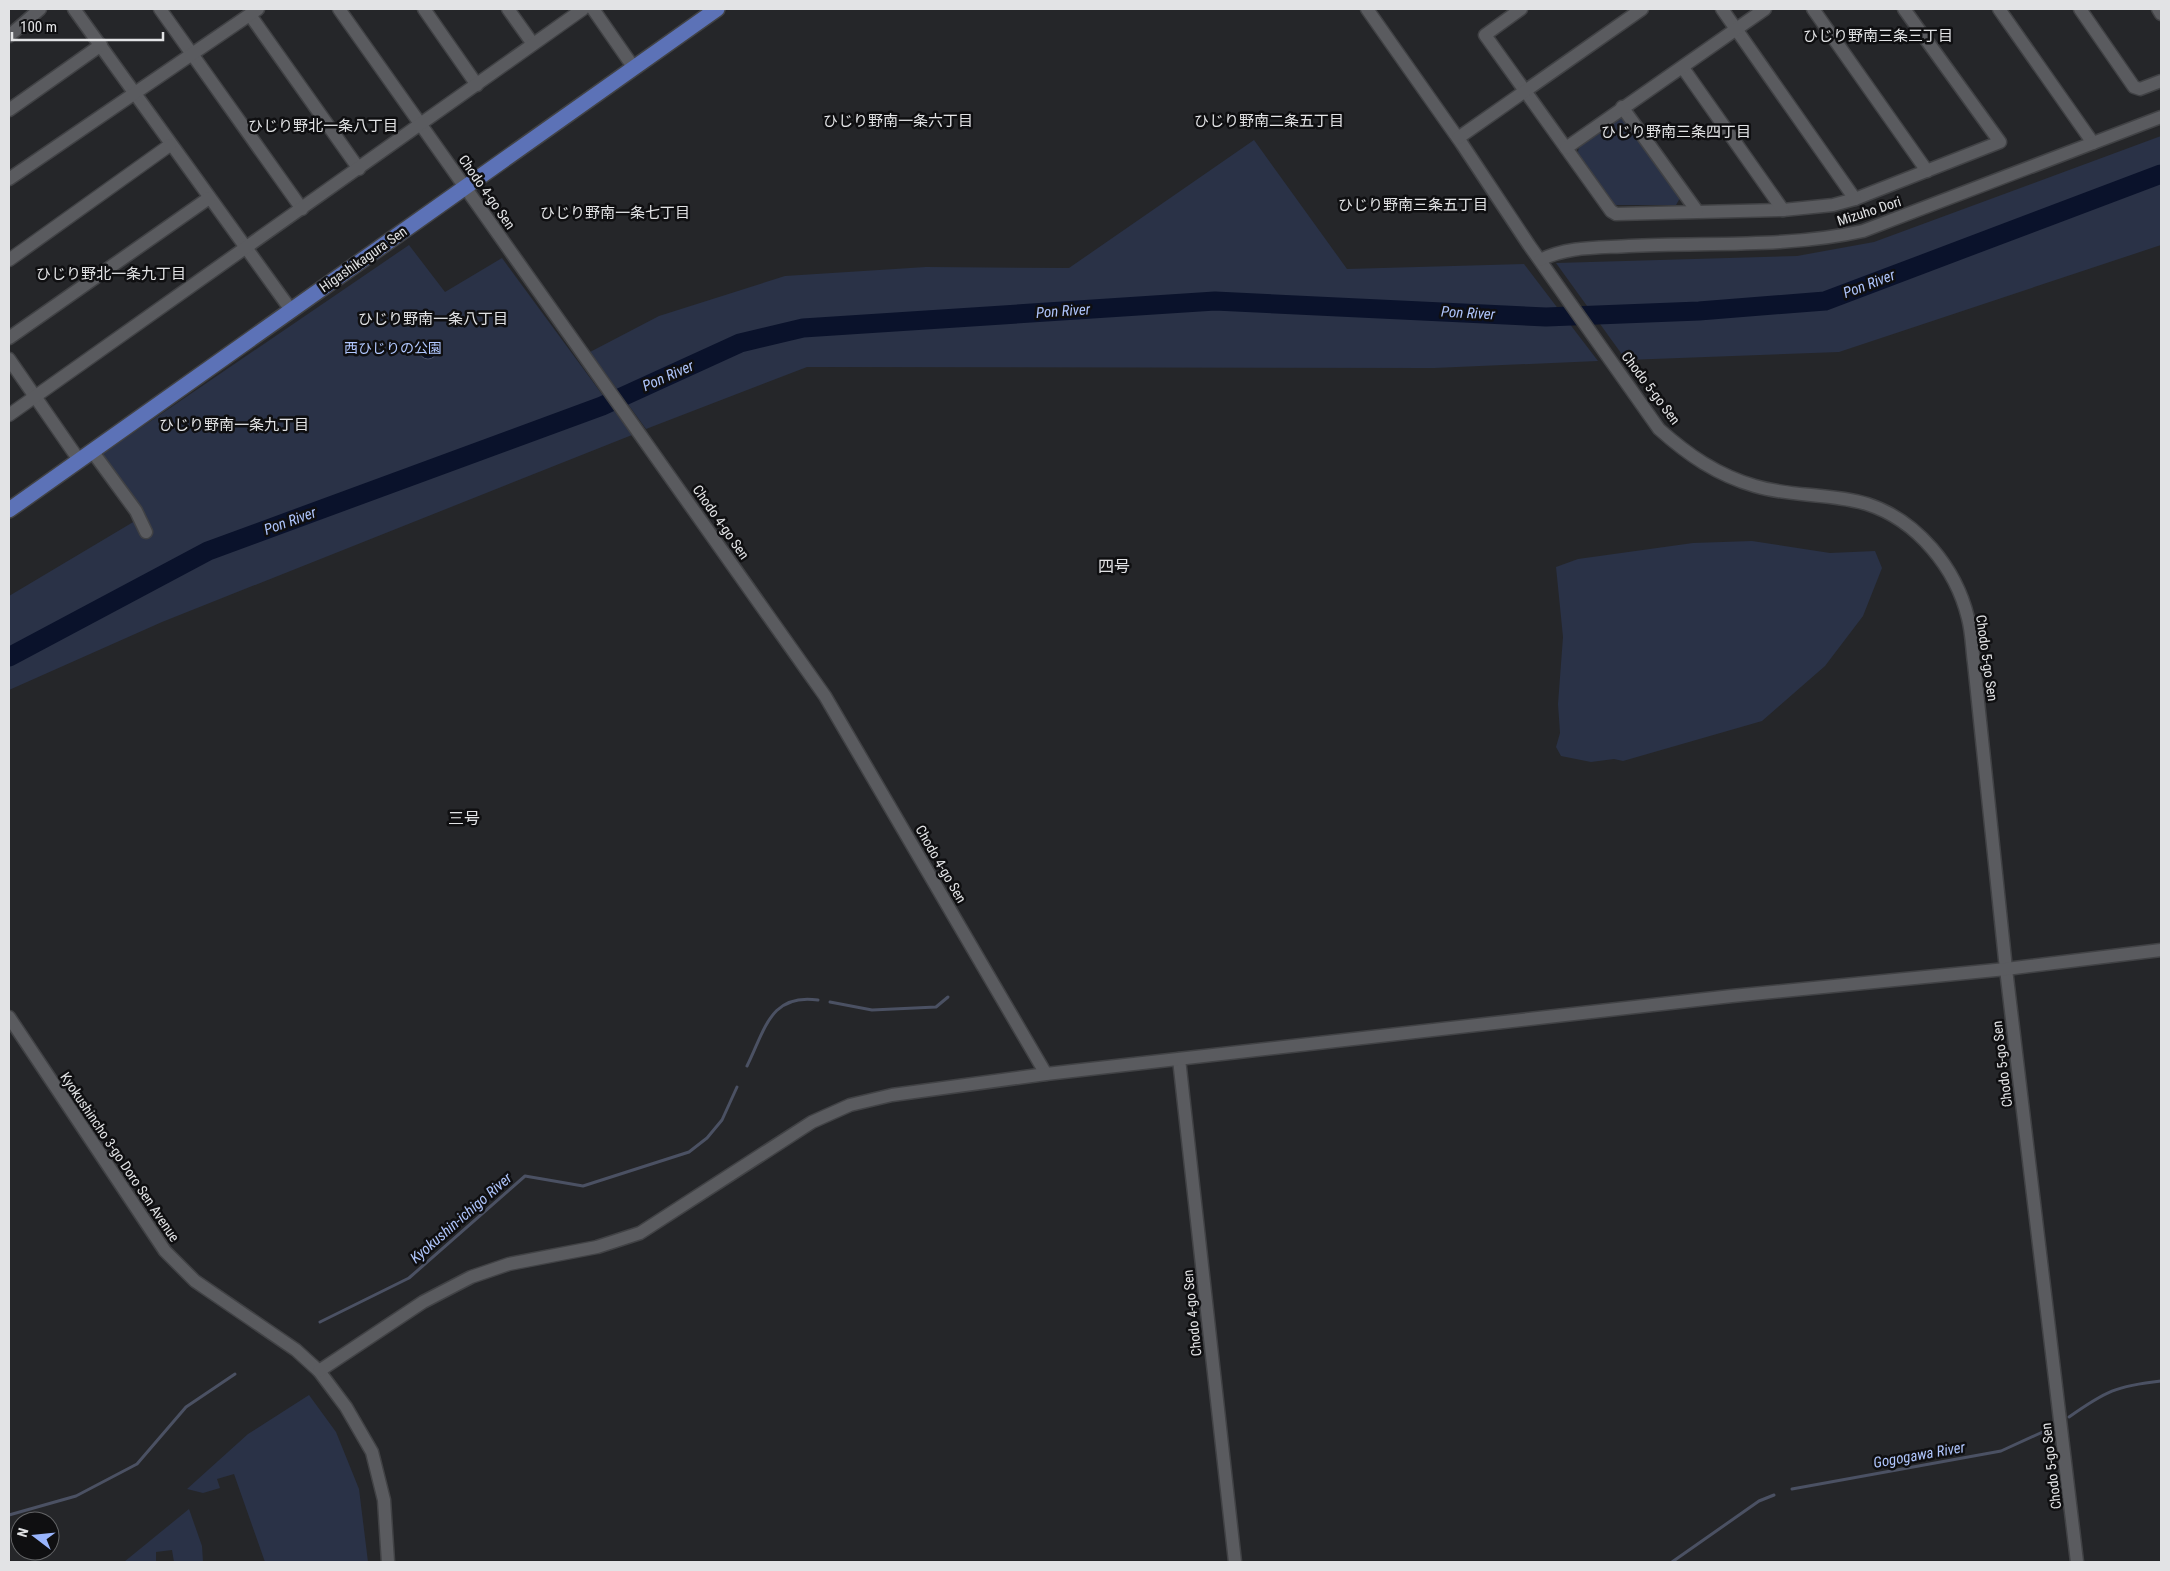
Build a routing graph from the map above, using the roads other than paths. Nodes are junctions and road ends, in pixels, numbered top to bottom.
1 (40, 9) edge
2 (74, 9) edge
3 (160, 9) edge
4 (339, 9) edge
5 (424, 9) edge
6 (508, 9) edge
7 (584, 9) edge
8 (592, 9) edge
9 (717, 9) edge
10 (1521, 9) edge
11 (1642, 9) edge
12 (1722, 9) edge
13 (1765, 9) edge
14 (1813, 9) edge
15 (1904, 9) edge
16 (1999, 9) edge
17 (2080, 9) edge
18 (2158, 9) edge
19 (1373, 11) edge
20 (254, 12) edge
21 (2161, 14) edge
22 (1736, 29) junction
23 (9, 36) edge
24 (533, 44) junction
25 (101, 45) junction
26 (192, 54) junction
27 (634, 68) junction
28 (1683, 68) junction
29 (2161, 81) edge
30 (477, 85) junction
31 (1525, 91) junction
32 (135, 94) junction
33 (1622, 107) junction
34 (9, 110) edge
35 (2161, 117) edge
36 (420, 124) junction
37 (1458, 138) junction
38 (2093, 143) junction
39 (170, 145) junction
40 (1566, 148) junction
41 (359, 168) junction
42 (1927, 172) junction
43 (9, 179) edge
44 (465, 187) junction
45 (209, 198) junction
46 (1855, 199) junction
47 (302, 209) junction
48 (1783, 210) junction
49 (1697, 211) junction
50 (245, 249) junction
51 (9, 260) edge
52 (1540, 260) junction
53 (291, 310) junction
54 (9, 338) edge
55 (9, 359) edge
56 (34, 396) junction
57 (9, 415) edge
58 (92, 451) junction
59 (79, 460) junction
60 (9, 510) edge
61 (146, 532) dead end
62 (2161, 950) edge
63 (2006, 969) junction
64 (9, 1017) edge
65 (1179, 1060) junction
66 (1046, 1074) junction
67 (318, 1371) junction
68 (388, 1562) edge
69 (1235, 1562) edge
70 (2077, 1562) edge

1 - 23 street
2 - 25 street
3 - 26 street
4 - 36 street, Chodo 4-go Sen
5 - 30 street
6 - 24 street
7 - 24 street
8 - 27 street
9 - 27 main road, Higashikagura Sen
10 - 31 street
11 - 31 street
12 - 22 street
13 - 22 street
14 - 42 street
15 - 42 street
16 - 38 street
17 - 29 street
18 - 21 street
19 - 37 street, Chodo 5-go Sen
20 - 26 street
20 - 41 street
22 - 28 street
22 - 46 street
24 - 30 street
25 - 32 street
25 - 34 street
26 - 32 street
26 - 47 street
27 - 44 main road, Higashikagura Sen
28 - 33 street
28 - 48 street
30 - 36 street
31 - 37 street
31 - 40 street
32 - 39 street
32 - 43 street
33 - 40 street
33 - 49 street
35 - 38 street, Mizuho Dori
36 - 41 street
36 - 44 street, Chodo 4-go Sen
37 - 52 street, Chodo 5-go Sen
38 - 52 street, Mizuho Dori
39 - 45 street
39 - 51 street
40 - 49 street
41 - 47 street
42 - 46 street
44 - 53 main road, Higashikagura Sen
44 - 66 street, Chodo 4-go Sen
45 - 50 street
45 - 54 street
46 - 48 street
47 - 50 street
48 - 49 street
50 - 53 street
50 - 56 street
52 - 63 street, Chodo 5-go Sen
53 - 58 main road, Higashikagura Sen
55 - 56 street
56 - 57 street
56 - 59 street
58 - 59 main road, Higashikagura Sen
58 - 61 street
59 - 60 main road, Higashikagura Sen
62 - 63 street
63 - 65 street
63 - 70 street, Chodo 5-go Sen
64 - 67 street, Kyokushincho 3-go Doro Sen Avenue
65 - 66 street
65 - 69 street, Chodo 4-go Sen
66 - 67 street
67 - 68 street, Kyokushincho 3-go Doro Sen Avenue

